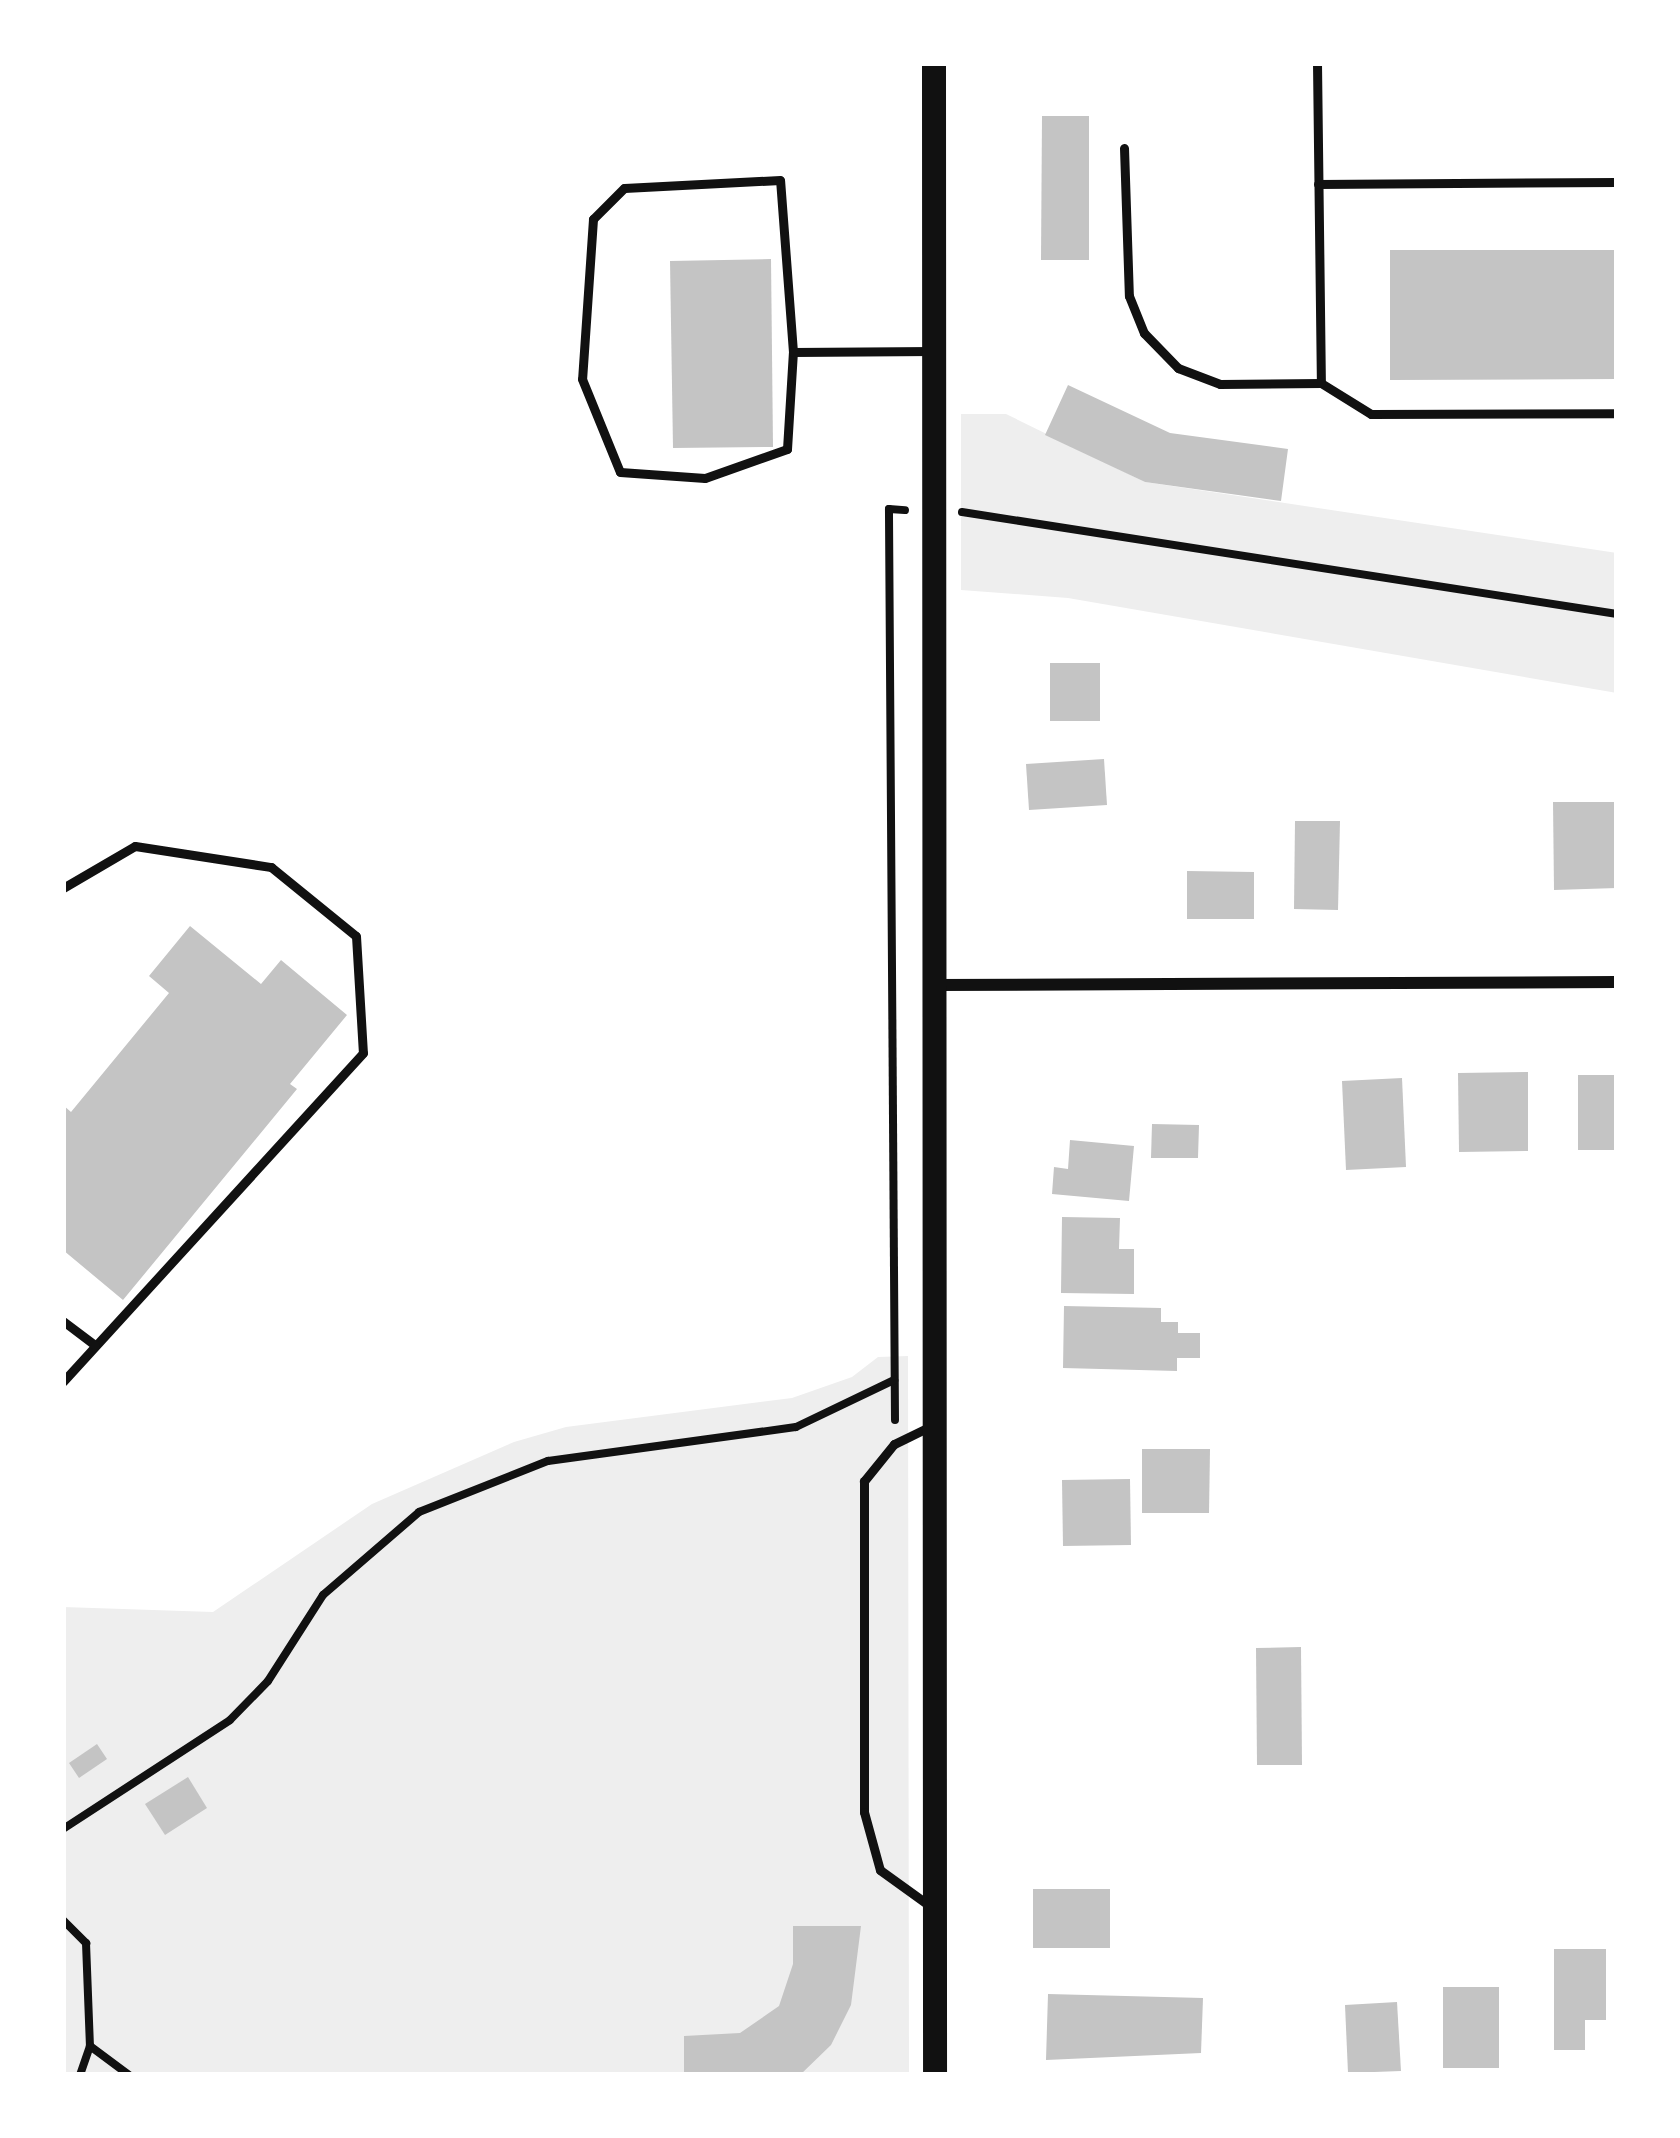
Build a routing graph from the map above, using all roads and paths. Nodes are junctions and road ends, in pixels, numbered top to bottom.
1 (934, 63) edge
2 (1317, 63) edge
3 (1124, 148) dead end
4 (1617, 182) edge
5 (1318, 184) junction
6 (934, 351) junction
7 (793, 352) junction
8 (1321, 383) junction
9 (1617, 413) edge
10 (904, 510) dead end
11 (964, 512) dead end
12 (1617, 614) edge
13 (63, 888) edge
14 (1617, 982) edge
15 (934, 985) junction
16 (63, 1321) edge
17 (95, 1345) junction
18 (894, 1380) junction
19 (63, 1381) edge
20 (895, 1422) dead end
21 (934, 1424) junction
22 (63, 1829) edge
23 (935, 1909) junction
24 (63, 1920) edge
25 (90, 2046) junction
26 (80, 2075) edge
27 (129, 2075) edge
28 (935, 2075) edge

1 - 6 main road
2 - 5 lane
3 - 8 lane
4 - 5 lane
5 - 8 lane
6 - 7 lane
6 - 15 main road
7 - 7 lane
8 - 9 lane
10 - 18 path
11 - 12 path
13 - 17 lane
14 - 15 street
15 - 21 main road
16 - 17 lane
17 - 19 lane
18 - 20 path
18 - 22 path
21 - 23 main road
21 - 23 lane
23 - 28 main road
24 - 25 path
25 - 26 path
25 - 27 path

